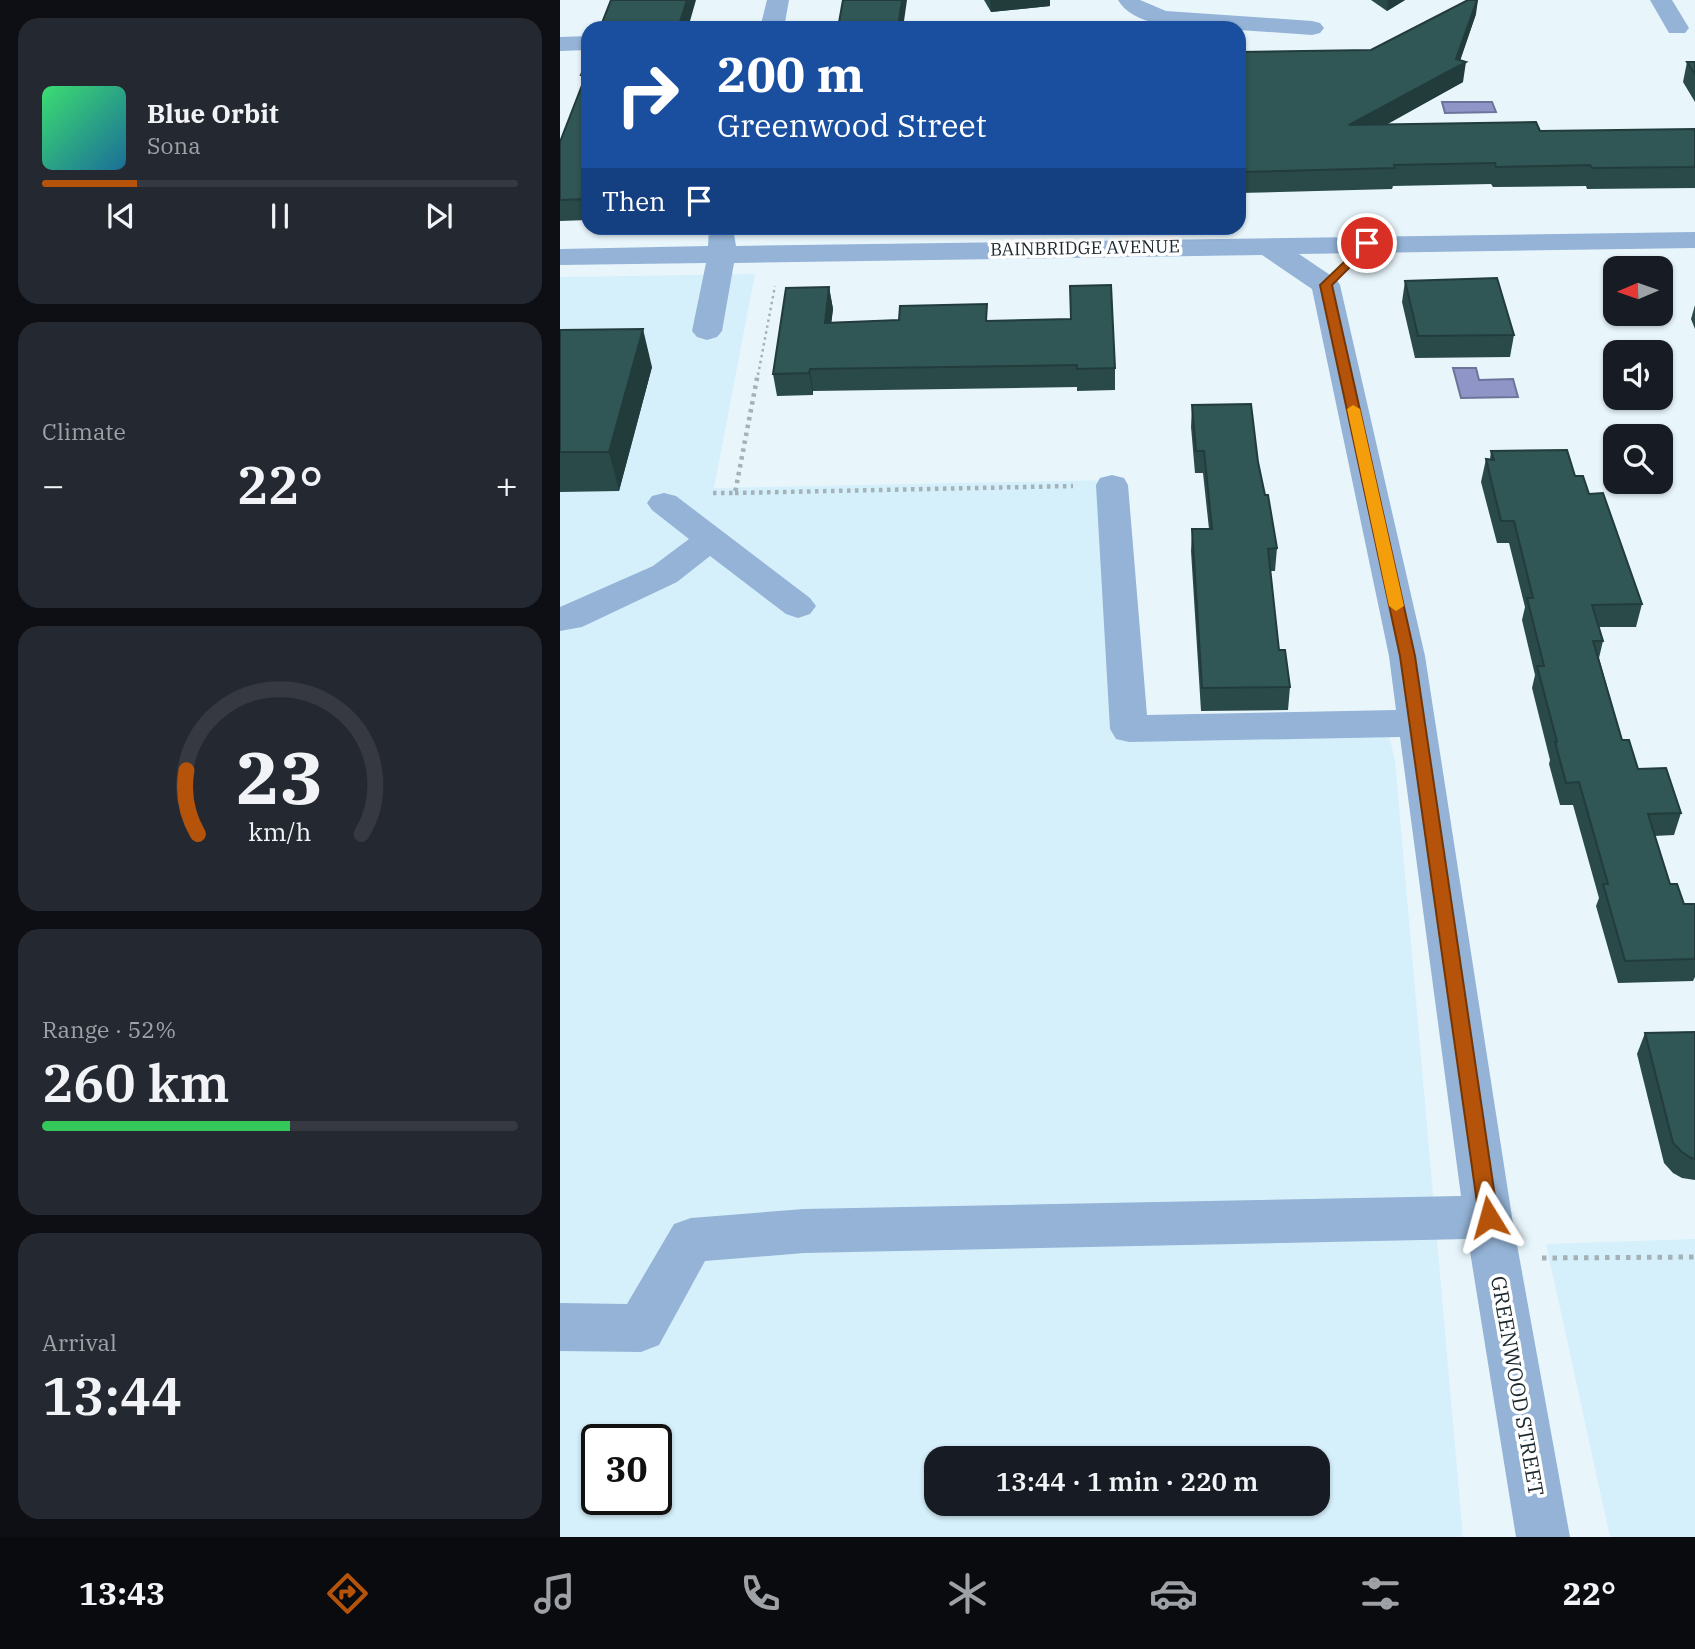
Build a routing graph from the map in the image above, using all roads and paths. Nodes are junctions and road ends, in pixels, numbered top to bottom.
1 (778, 0) edge
2 (1129, 0) edge
3 (1661, 0) edge
4 (774, 21) edge
5 (1208, 21) edge
6 (1246, 24) edge
7 (1312, 28) dead end
8 (1676, 28) dead end
9 (581, 43) edge
10 (560, 44) edge
11 (1695, 240) edge
12 (722, 241) edge
13 (1367, 243) junction
14 (1266, 245) junction
15 (560, 257) edge
16 (777, 276) dead end
17 (1326, 285) junction
18 (707, 331) dead end
19 (1112, 485) joint
20 (708, 493) dead end
21 (735, 493) junction
22 (664, 503) dead end
23 (710, 539) junction
24 (799, 606) dead end
25 (560, 619) edge
26 (1417, 723) junction
27 (1492, 1238) junction
28 (1695, 1256) edge
29 (560, 1327) edge
30 (1543, 1537) edge

1 - 4 street
2 - 5 street
3 - 8 street
6 - 7 street
9 - 10 street
11 - 13 street, BAINBRIDGE AVENUE
12 - 14 street, BAINBRIDGE AVENUE
12 - 15 street, BAINBRIDGE AVENUE
12 - 18 street
13 - 14 street, BAINBRIDGE AVENUE
13 - 17 street
14 - 17 street
16 - 21 path
17 - 26 street, GREENWOOD STREET
19 - 21 path
19 - 26 street
20 - 21 path
22 - 23 street
23 - 24 street
23 - 25 street
26 - 27 street, GREENWOOD STREET
27 - 28 path
27 - 29 street
27 - 30 street, GREENWOOD STREET

